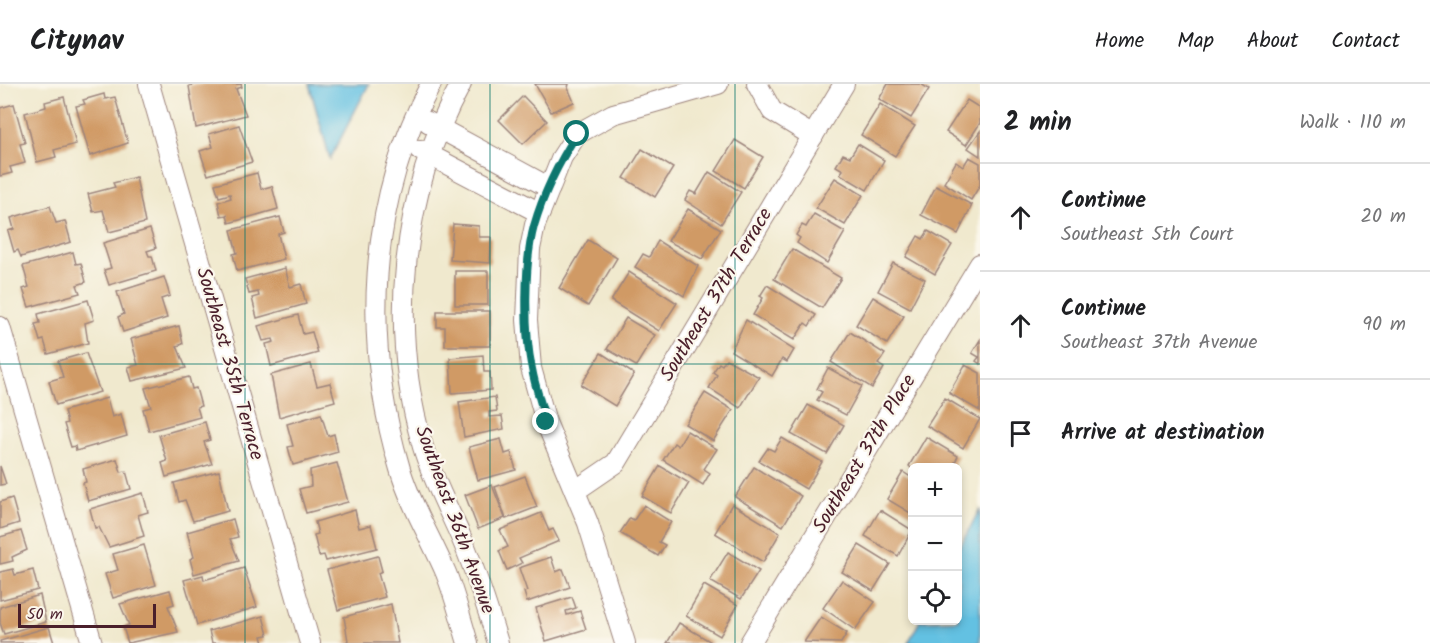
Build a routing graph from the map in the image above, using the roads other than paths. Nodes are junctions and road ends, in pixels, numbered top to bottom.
1 (149, 84) edge
2 (431, 84) edge
3 (461, 84) edge
4 (718, 84) edge
5 (757, 84) edge
6 (844, 84) edge
7 (414, 115) junction
8 (440, 127) junction
9 (813, 136) junction
10 (404, 142) junction
11 (429, 155) junction
12 (514, 168) junction
13 (550, 188) junction
14 (501, 192) junction
15 (540, 213) junction
16 (980, 264) edge
17 (0, 327) edge
18 (575, 491) junction
19 (92, 643) edge
20 (309, 643) edge
21 (468, 643) edge
22 (498, 643) edge
23 (626, 643) edge
24 (750, 643) edge

1 - 20 street, Southeast 35th Terrace
2 - 7 street, Southeast 36th Avenue
3 - 8 street, Southeast 36th Avenue
4 - 13 street
5 - 9 street
6 - 9 street, Southeast 37th Terrace
7 - 8 street
7 - 10 street, Southeast 36th Avenue
8 - 11 street, Southeast 36th Avenue
8 - 12 street
9 - 18 street, Southeast 37th Terrace
10 - 11 street
10 - 21 street, Southeast 36th Avenue
11 - 14 street
11 - 22 street, Southeast 36th Avenue
12 - 13 street
12 - 14 street
13 - 15 street
14 - 15 street
15 - 18 street
16 - 24 street, Southeast 37th Place
17 - 19 street
18 - 23 street

